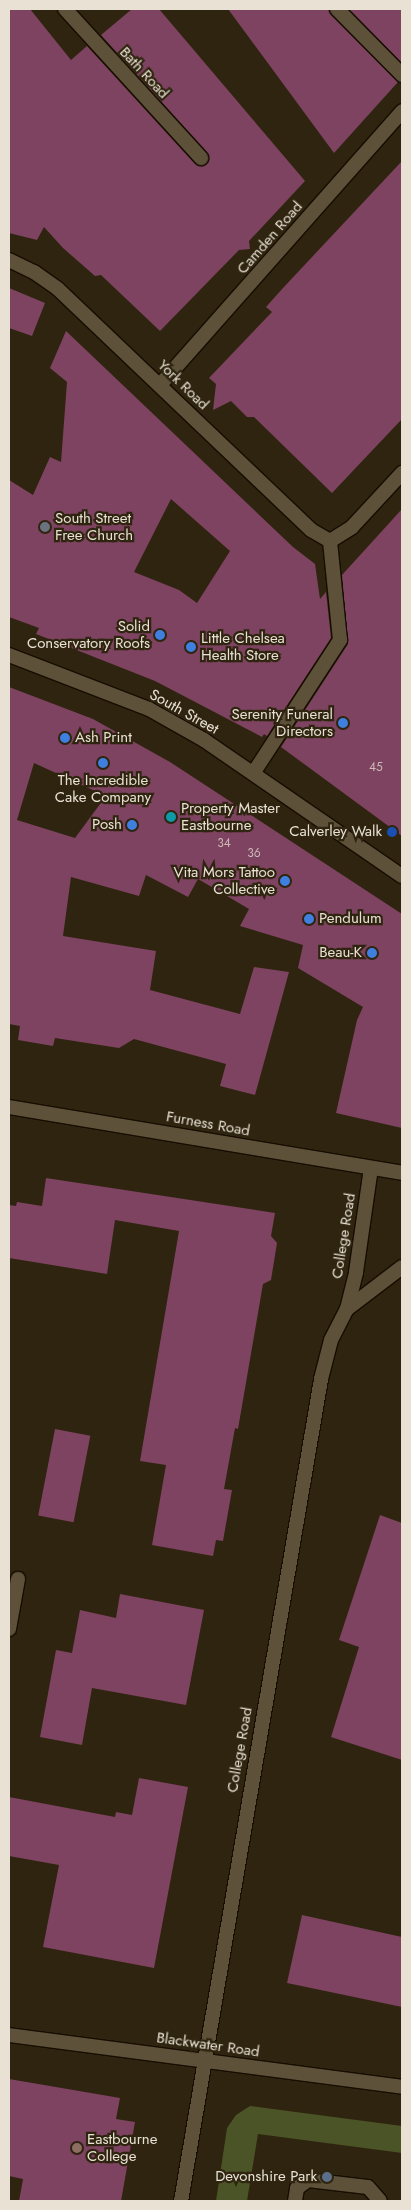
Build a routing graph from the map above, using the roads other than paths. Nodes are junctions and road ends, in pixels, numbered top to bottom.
1 (65, 9) edge
2 (337, 9) edge
3 (402, 76) edge
4 (402, 111) edge
5 (201, 158) dead end
6 (9, 260) edge
7 (160, 385) junction
8 (402, 473) edge
9 (330, 541) junction
10 (9, 655) edge
11 (254, 772) junction
12 (402, 876) edge
13 (9, 1107) edge
14 (371, 1168) junction
15 (402, 1173) edge
16 (402, 1267) edge
17 (347, 1309) junction
18 (18, 1579) dead end
19 (9, 1629) edge
20 (9, 2035) edge
21 (205, 2061) junction
22 (402, 2087) edge
23 (181, 2201) edge
24 (295, 2201) edge
25 (380, 2201) edge

1 - 5 street, Bath Road
2 - 3 street
4 - 7 street, Camden Road
6 - 7 street, York Road
7 - 9 street, York Road
8 - 9 street
9 - 11 street
10 - 11 street, South Street
11 - 12 street, South Street
13 - 14 street, Furness Road
14 - 15 street, Furness Road
14 - 17 street, College Road
16 - 17 street, College Road
17 - 21 street, College Road
18 - 19 street
20 - 21 street, Blackwater Road
21 - 22 street, Blackwater Road
21 - 23 street, College Road
24 - 25 street

